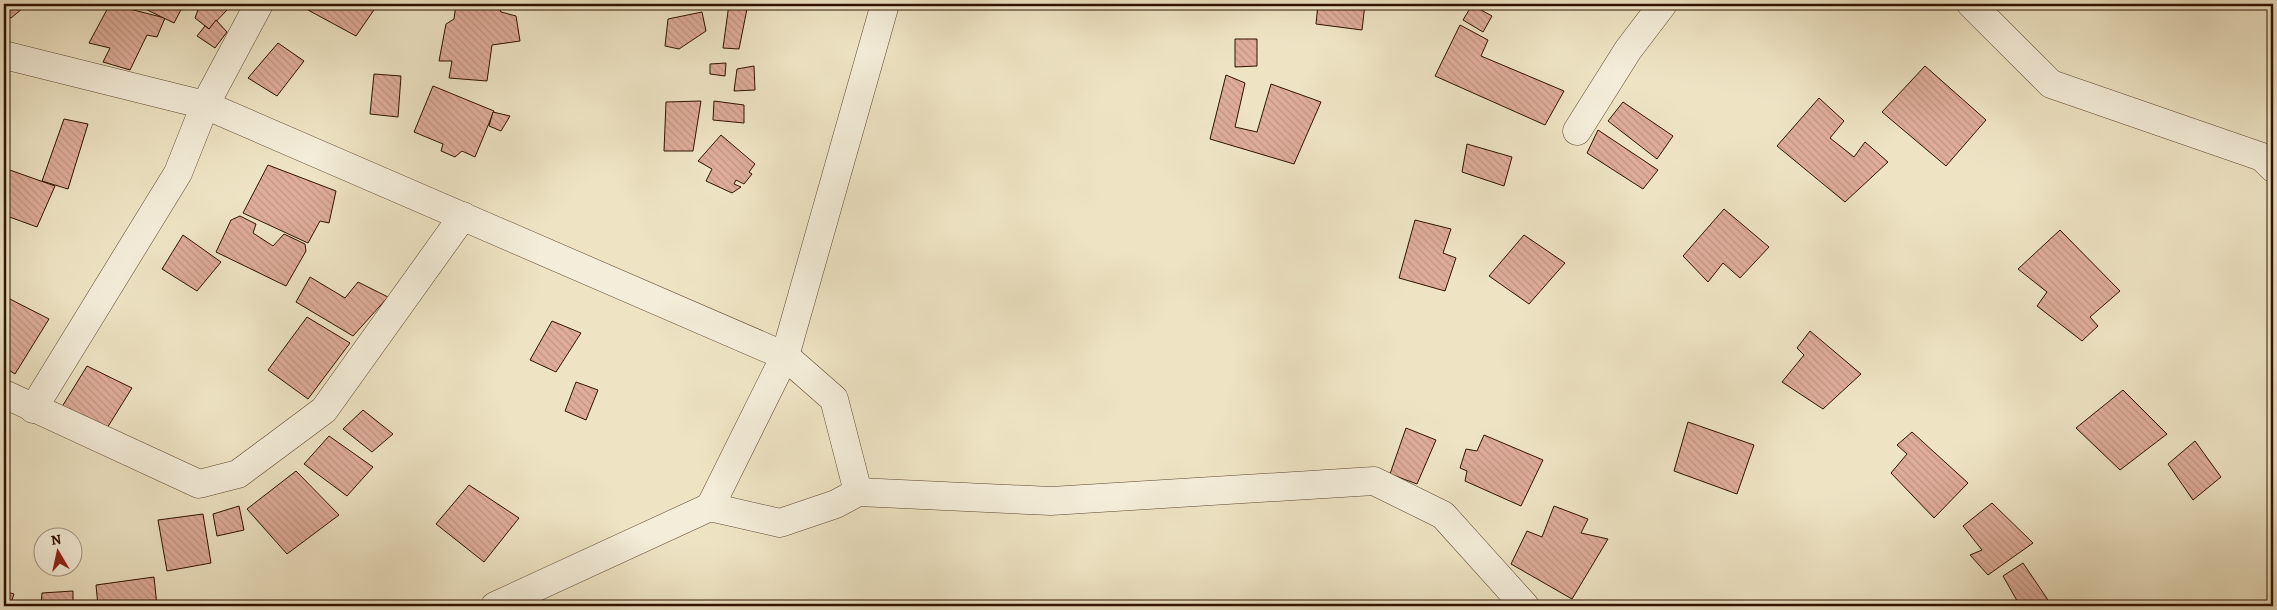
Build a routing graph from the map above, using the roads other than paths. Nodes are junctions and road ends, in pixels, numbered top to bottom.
1 (259, 4) edge
2 (885, 4) edge
3 (1663, 4) edge
4 (1971, 4) edge
5 (4, 55) edge
6 (206, 105) junction
7 (1577, 131) dead end
8 (2273, 168) edge
9 (463, 216) junction
10 (785, 356) junction
11 (4, 394) edge
12 (33, 409) junction
13 (858, 492) junction
14 (710, 508) junction
15 (495, 606) edge
16 (1524, 606) edge

1 - 6 street
2 - 10 street
3 - 7 street
4 - 8 street
5 - 6 street
6 - 9 street
6 - 12 street
9 - 10 street
9 - 12 street
10 - 13 street
10 - 14 street
11 - 12 street
13 - 14 street
13 - 16 street
14 - 15 street

